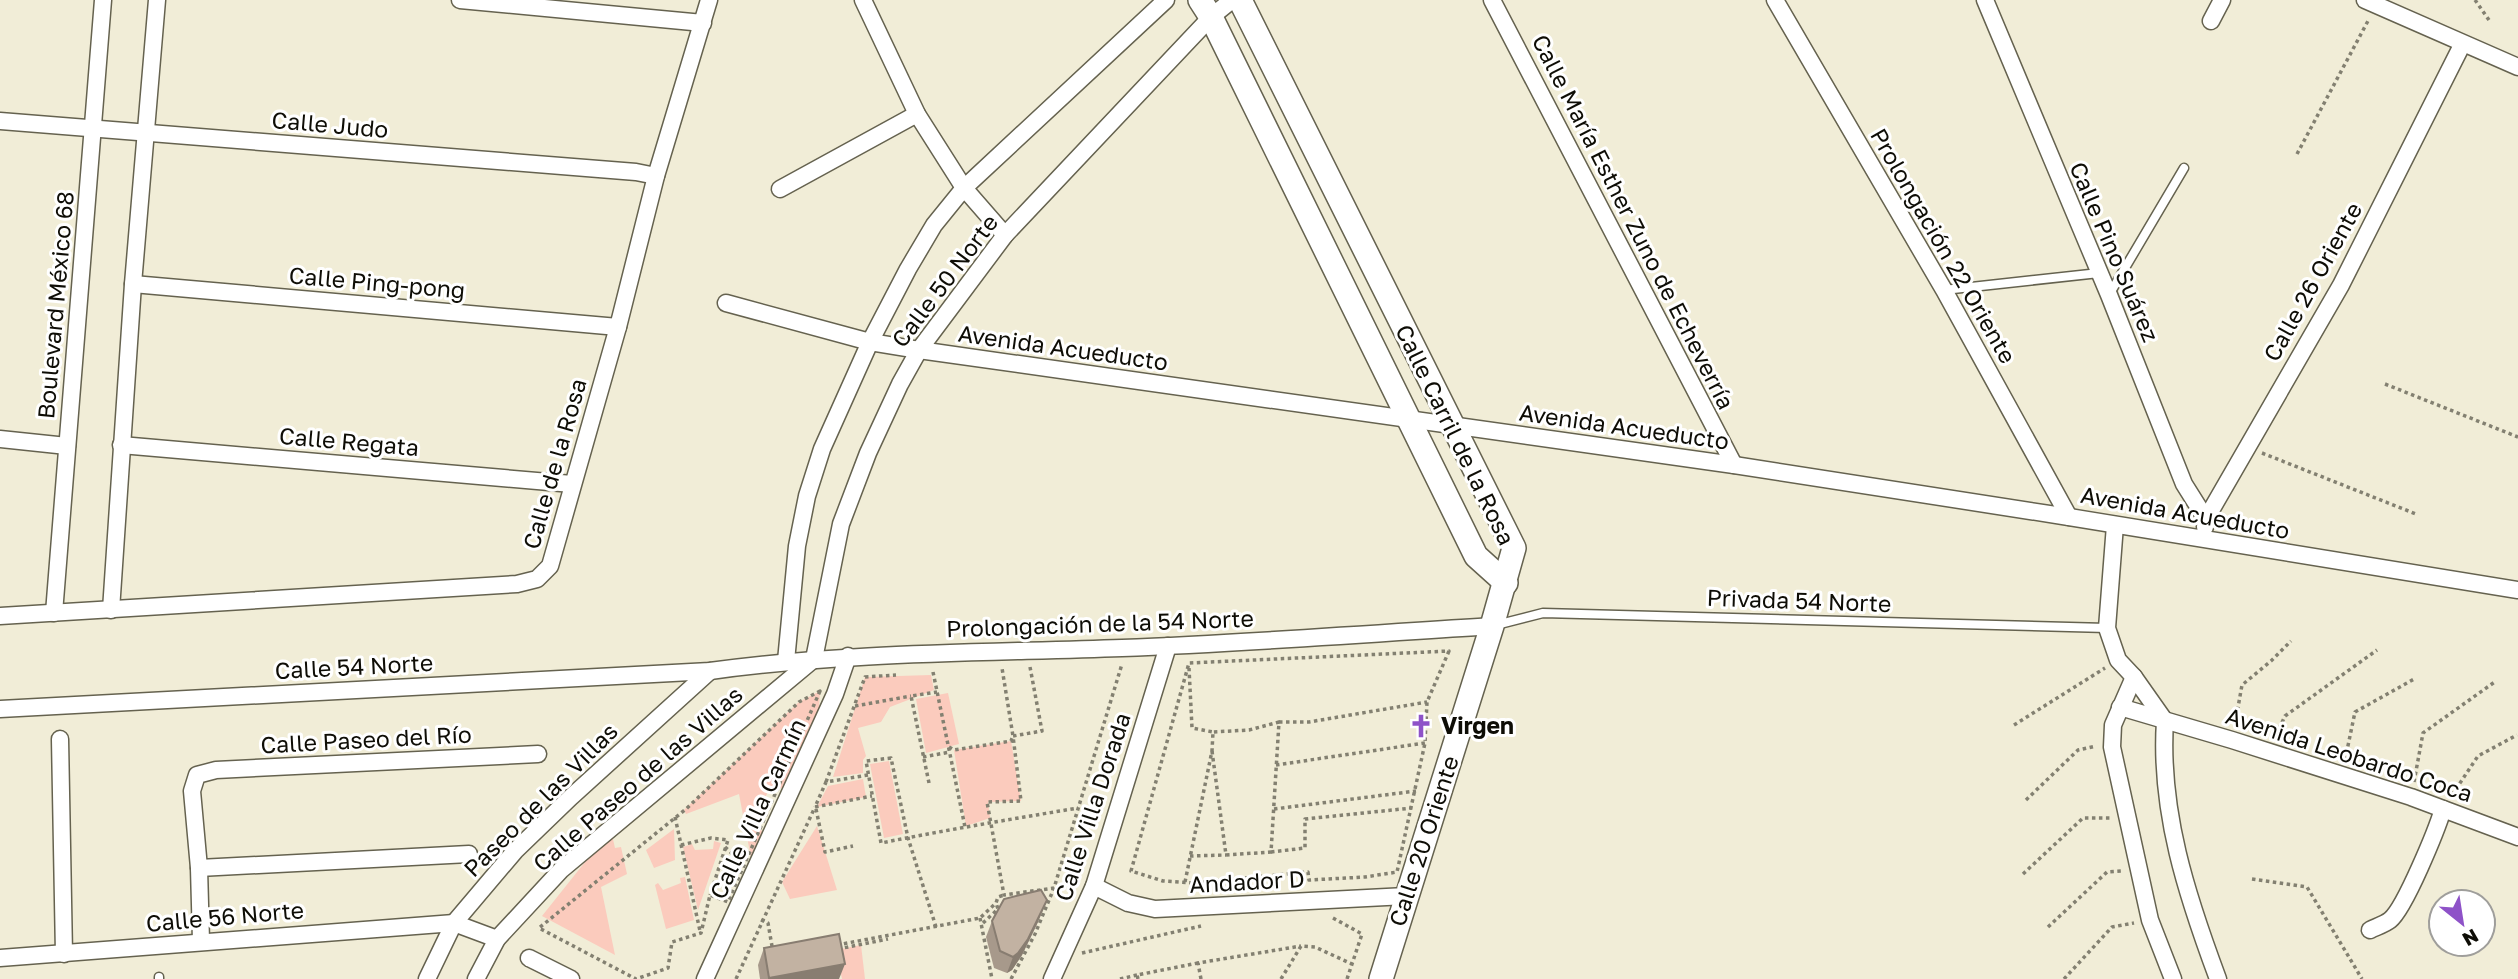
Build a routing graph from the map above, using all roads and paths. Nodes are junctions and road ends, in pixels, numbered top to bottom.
1 (103, 0) edge
2 (157, 0) edge
3 (463, 0) edge
4 (709, 0) edge
5 (863, 0) edge
6 (1166, 0) edge
7 (1232, 0) edge
8 (1240, 0) edge
9 (1492, 0) edge
10 (1775, 0) edge
11 (1985, 0) edge
12 (2222, 0) edge
13 (2475, 0) edge
14 (2371, 3) edge
15 (1205, 8) edge
16 (2211, 21) dead end
17 (703, 23) junction
18 (2491, 23) dead end
19 (2462, 45) junction
20 (2518, 67) edge
21 (917, 114) junction
22 (0, 121) edge
23 (94, 129) junction
24 (147, 134) junction
25 (2297, 154) dead end
26 (2184, 168) dead end
27 (656, 176) junction
28 (964, 188) junction
29 (780, 189) dead end
30 (1005, 236) junction
31 (2099, 273) junction
32 (132, 284) junction
33 (1944, 290) junction
34 (2109, 295) junction
35 (726, 303) dead end
36 (618, 327) junction
37 (870, 342) junction
38 (919, 350) junction
39 (2385, 384) dead end
40 (1411, 421) junction
41 (1454, 427) junction
42 (2518, 438) edge
43 (0, 439) edge
44 (121, 445) junction
45 (67, 446) junction
46 (2248, 447) junction
47 (1734, 465) junction
48 (572, 484) junction
49 (2416, 514) dead end
50 (2069, 517) junction
51 (2206, 519) junction
52 (2115, 525) junction
53 (2203, 540) junction
54 (1506, 583) junction
55 (2518, 590) edge
56 (111, 610) junction
57 (54, 614) junction
58 (0, 616) edge
59 (1492, 626) junction
60 (2107, 628) junction
61 (2291, 641) dead end
62 (1168, 646) junction
63 (1123, 648) junction
64 (2377, 650) dead end
65 (848, 656) junction
66 (814, 659) junction
67 (2118, 660) junction
68 (786, 661) junction
69 (1189, 663) junction
70 (1011, 668) dead end
71 (1021, 668) dead end
72 (710, 671) junction
73 (933, 671) dead end
74 (906, 674) dead end
75 (2134, 677) junction
76 (2416, 678) dead end
77 (2496, 681) dead end
78 (937, 692) junction
79 (911, 696) junction
80 (1427, 702) junction
81 (855, 706) junction
82 (2120, 707) junction
83 (0, 709) edge
84 (2165, 721) junction
85 (1279, 722) junction
86 (2014, 725) dead end
87 (1213, 732) junction
88 (2516, 735) edge
89 (1013, 736) junction
90 (60, 739) dead end
91 (2232, 740) junction
92 (1424, 743) junction
93 (2112, 747) junction
94 (949, 750) junction
95 (1212, 751) junction
96 (2267, 752) junction
97 (538, 754) dead end
98 (923, 757) junction
99 (1276, 765) junction
100 (868, 775) junction
101 (2342, 775) junction
102 (826, 782) junction
103 (929, 783) dead end
104 (1416, 791) junction
105 (872, 796) junction
106 (2411, 797) junction
107 (2025, 800) dead end
108 (815, 807) junction
109 (1078, 808) junction
110 (1274, 808) junction
111 (1412, 808) junction
112 (2444, 809) junction
113 (675, 817) junction
114 (2128, 817) junction
115 (990, 822) junction
116 (965, 827) junction
117 (2518, 836) edge
118 (908, 838) junction
119 (680, 845) junction
120 (853, 846) dead end
121 (725, 847) junction
122 (1271, 852) junction
123 (469, 854) dead end
124 (1226, 855) junction
125 (1190, 856) junction
126 (743, 864) junction
127 (199, 868) junction
128 (2138, 871) junction
129 (2023, 874) dead end
130 (2252, 879) dead end
131 (1185, 883) junction
132 (1094, 886) junction
133 (1054, 888) junction
134 (710, 895) junction
135 (1003, 895) junction
136 (1406, 897) junction
137 (1332, 918) dead end
138 (761, 920) junction
139 (2150, 920) junction
140 (982, 921) junction
141 (454, 923) junction
142 (1204, 925) dead end
143 (936, 927) junction
144 (2048, 927) dead end
145 (2370, 930) dead end
146 (701, 933) junction
147 (904, 934) junction
148 (497, 939) junction
149 (201, 941) junction
150 (826, 946) edge
151 (1301, 946) junction
152 (64, 954) junction
153 (774, 955) edge
154 (1075, 955) dead end
155 (0, 958) edge
156 (529, 958) dead end
157 (838, 959) edge
158 (1198, 963) junction
159 (1352, 964) junction
160 (2166, 976) edge
161 (1137, 977) edge
162 (427, 979) edge
163 (477, 979) edge
164 (571, 979) edge
165 (636, 979) edge
166 (705, 979) edge
167 (736, 979) edge
168 (992, 979) edge
169 (1011, 979) edge
170 (1052, 979) edge
171 (1120, 979) edge
172 (1201, 979) edge
173 (1281, 979) edge
174 (1347, 979) edge
175 (1381, 979) edge
176 (2064, 979) edge
177 (2218, 979) edge
178 (2362, 979) edge

1 - 23 street, Boulevard México 68
2 - 24 street
3 - 17 street
4 - 17 street, Calle de la Rosa
5 - 21 street
6 - 28 street, Calle 50 Norte
7 - 15 street, Calle 50 Norte
8 - 41 main road, Calle Carril de la Rosa
9 - 47 street, Calle María Esther Zuno de Echeverría
10 - 33 street, Prolongación 22 Oriente
11 - 31 street, Calle Pino Suárez
12 - 16 street
13 - 18 path
14 - 19 street
14 - 25 path
15 - 30 street, Calle 50 Norte
15 - 40 main road, Calle Carril de la Rosa
17 - 27 street, Calle de la Rosa
19 - 20 street
19 - 46 street, Calle 26 Oriente
21 - 28 street
21 - 29 street
22 - 23 street, Calle Judo
23 - 24 street, Calle Judo
23 - 45 street, Boulevard México 68
24 - 27 street, Calle Judo
24 - 32 street
26 - 34 lane
27 - 36 street, Calle de la Rosa
28 - 30 street
28 - 37 street, Calle 50 Norte
30 - 38 street, Calle 50 Norte
31 - 33 lane
31 - 34 street, Calle Pino Suárez
32 - 36 street, Calle Ping-pong
32 - 44 street
33 - 50 street, Prolongación 22 Oriente
34 - 51 street, Calle Pino Suárez
35 - 37 street, Avenida Acueducto
36 - 48 street, Calle de la Rosa
37 - 38 street, Avenida Acueducto
37 - 68 street, Calle 50 Norte
38 - 40 street, Avenida Acueducto
38 - 66 street, Calle 50 Norte
39 - 42 path
40 - 41 street, Avenida Acueducto
40 - 54 main road, Calle Carril de la Rosa
41 - 47 street, Avenida Acueducto
41 - 54 main road, Calle Carril de la Rosa
43 - 45 street
44 - 48 street, Calle Regata
44 - 56 street
45 - 57 street, Boulevard México 68
46 - 49 path
46 - 51 street, Calle 26 Oriente
47 - 50 street, Avenida Acueducto
48 - 56 street, Calle de la Rosa
50 - 52 street, Avenida Acueducto
51 - 53 street, Calle 26 Oriente
52 - 53 street, Avenida Acueducto
52 - 60 street
53 - 55 street, Avenida Acueducto
54 - 59 main road, Calle 20 Oriente
56 - 57 street, Calle de la Rosa
57 - 58 street, Calle de la Rosa
59 - 60 lane, Privada 54 Norte
59 - 62 street, Prolongación de la 54 Norte
59 - 136 main road, Calle 20 Oriente
60 - 67 street
61 - 91 path
62 - 63 street, Prolongación de la 54 Norte
62 - 132 street, Calle Villa Dorada
63 - 65 street, Prolongación de la 54 Norte
63 - 109 path
64 - 96 path
65 - 66 street, Prolongación de la 54 Norte
65 - 166 street, Calle Villa Carmín
66 - 68 street, Prolongación de la 54 Norte
66 - 148 street, Calle Paseo de las Villas
67 - 75 street
67 - 86 path
68 - 72 street, Prolongación de la 54 Norte
69 - 80 path
69 - 87 path
69 - 131 path
70 - 89 path
71 - 89 path
72 - 83 street, Calle 54 Norte
72 - 141 street, Paseo de las Villas
73 - 78 path
74 - 81 path
75 - 82 street
75 - 84 street
76 - 101 path
77 - 106 path
78 - 79 path
78 - 94 path
79 - 81 path
79 - 98 path
80 - 85 path
80 - 92 path
81 - 102 path
82 - 84 street, Avenida Leobardo Coca
82 - 93 street
84 - 91 street, Avenida Leobardo Coca
84 - 177 street
85 - 87 path
85 - 99 path
87 - 95 path
88 - 112 path
89 - 94 path
89 - 115 path
90 - 152 street
91 - 96 street, Avenida Leobardo Coca
92 - 99 path
92 - 104 path
93 - 107 path
93 - 114 street
94 - 98 path
94 - 116 path
95 - 124 path
95 - 125 path
96 - 101 street, Avenida Leobardo Coca
97 - 127 street, Calle Paseo del Río
98 - 103 path
99 - 110 path
100 - 102 path
100 - 105 path
100 - 118 path
101 - 106 street, Avenida Leobardo Coca
102 - 108 path
104 - 110 path
104 - 111 path
105 - 108 path
105 - 118 path
106 - 112 street, Avenida Leobardo Coca
108 - 120 path
108 - 138 path
109 - 115 path
109 - 133 path
110 - 122 path
111 - 122 path
111 - 131 path
112 - 117 street, Avenida Leobardo Coca
112 - 145 street
113 - 119 path
113 - 126 path
113 - 165 path
114 - 128 street
114 - 129 path
115 - 116 path
115 - 135 path
116 - 118 path
118 - 143 path
119 - 121 path
119 - 146 path
121 - 126 path
121 - 134 path
122 - 124 path
123 - 127 street
124 - 125 path
125 - 131 path
126 - 134 path
127 - 149 street
128 - 139 street
128 - 144 path
130 - 178 path
132 - 136 street, Andador D
132 - 170 street, Calle Villa Dorada
133 - 135 path
133 - 169 path
134 - 146 path
135 - 140 path
136 - 175 main road, Calle 20 Oriente
137 - 159 path
138 - 153 path
138 - 167 path
139 - 160 street
139 - 176 path
140 - 143 path
140 - 168 path
141 - 148 street
141 - 149 street, Calle 56 Norte
141 - 162 street, Paseo de las Villas
142 - 154 path
143 - 147 path
146 - 165 path
147 - 150 path
147 - 157 path
148 - 163 street
149 - 152 street, Calle 56 Norte
151 - 158 path
151 - 159 path
151 - 173 path
152 - 155 street, Calle 56 Norte
156 - 164 street
158 - 161 path
158 - 172 path
159 - 174 path
161 - 171 path

